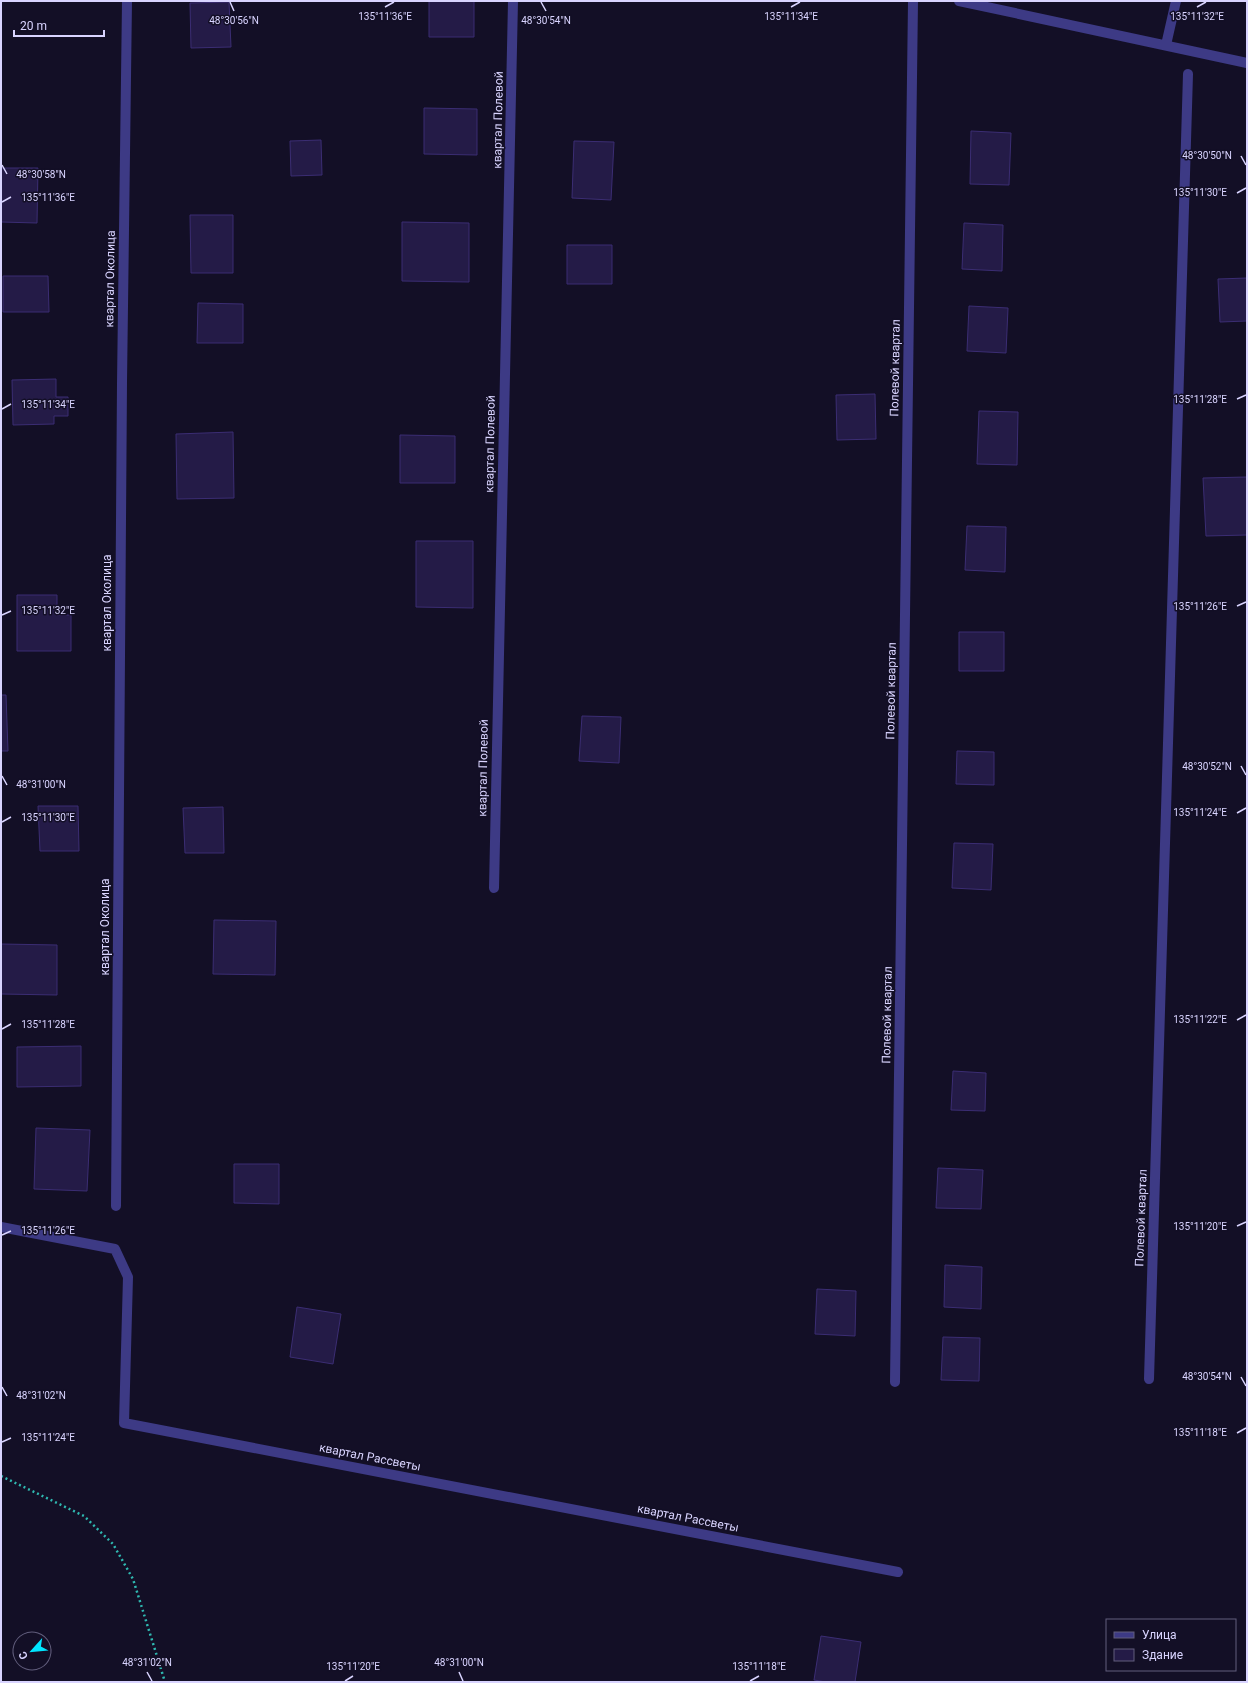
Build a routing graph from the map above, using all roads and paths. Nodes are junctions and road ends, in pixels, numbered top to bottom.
1 (127, 1) edge
2 (513, 1) edge
3 (913, 1) edge
4 (959, 1) edge
5 (1176, 1) edge
6 (1166, 45) junction
7 (1247, 63) edge
8 (1188, 74) dead end
9 (494, 888) dead end
10 (116, 1206) dead end
11 (1, 1227) edge
12 (1149, 1379) dead end
13 (895, 1382) dead end
14 (1, 1476) edge
15 (898, 1572) dead end
16 (165, 1682) edge

1 - 10 street, квартал Околица
2 - 9 street, квартал Полевой
3 - 13 street, Полевой квартал
4 - 6 street
5 - 6 street
6 - 7 street
8 - 12 street, Полевой квартал
11 - 15 street, квартал Рассветы
14 - 16 path

